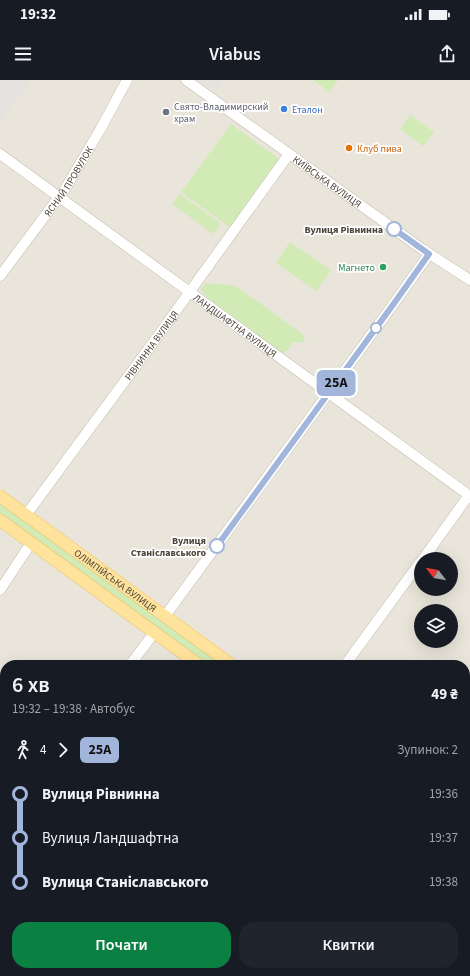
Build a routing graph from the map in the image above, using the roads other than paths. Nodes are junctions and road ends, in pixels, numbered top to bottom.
1 (127, 80) edge
2 (186, 80) edge
3 (0, 154) edge
4 (289, 154) junction
5 (59, 197) junction
6 (429, 254) junction
7 (0, 276) edge
8 (470, 280) edge
9 (189, 292) junction
10 (329, 393) junction
11 (0, 496) edge
12 (470, 496) edge
13 (26, 515) junction
14 (0, 520) edge
15 (31, 543) junction
16 (428, 552) edge
17 (414, 571) edge
18 (0, 590) edge
19 (165, 616) junction
20 (154, 633) junction
21 (134, 660) edge
22 (192, 660) edge
23 (225, 660) edge
24 (349, 660) edge

1 - 5 street, ЯСНИЙ ПРОВУЛОК
2 - 4 street, КИЇВСЬКА ВУЛИЦЯ
3 - 5 street, ЛАНДШАФТНА ВУЛИЦЯ
4 - 6 street, КИЇВСЬКА ВУЛИЦЯ
4 - 9 street, РІВНИННА ВУЛИЦЯ
5 - 7 street, ЯСНИЙ ПРОВУЛОК
5 - 9 street, ЛАНДШАФТНА ВУЛИЦЯ
6 - 8 street, КИЇВСЬКА ВУЛИЦЯ
6 - 10 street
9 - 10 street, ЛАНДШАФТНА ВУЛИЦЯ
9 - 13 street, РІВНИННА ВУЛИЦЯ
10 - 12 street, ЛАНДШАФТНА ВУЛИЦЯ
10 - 19 street
11 - 13 main road, ОЛІМПІЙСЬКА ВУЛИЦЯ
12 - 16 street
13 - 19 main road, ОЛІМПІЙСЬКА ВУЛИЦЯ
14 - 15 main road, ОЛІМПІЙСЬКА ВУЛИЦЯ
15 - 18 street
15 - 20 main road, ОЛІМПІЙСЬКА ВУЛИЦЯ
17 - 24 street
19 - 20 main road
19 - 23 main road, ОЛІМПІЙСЬКА ВУЛИЦЯ
20 - 21 street
20 - 22 main road, ОЛІМПІЙСЬКА ВУЛИЦЯ

